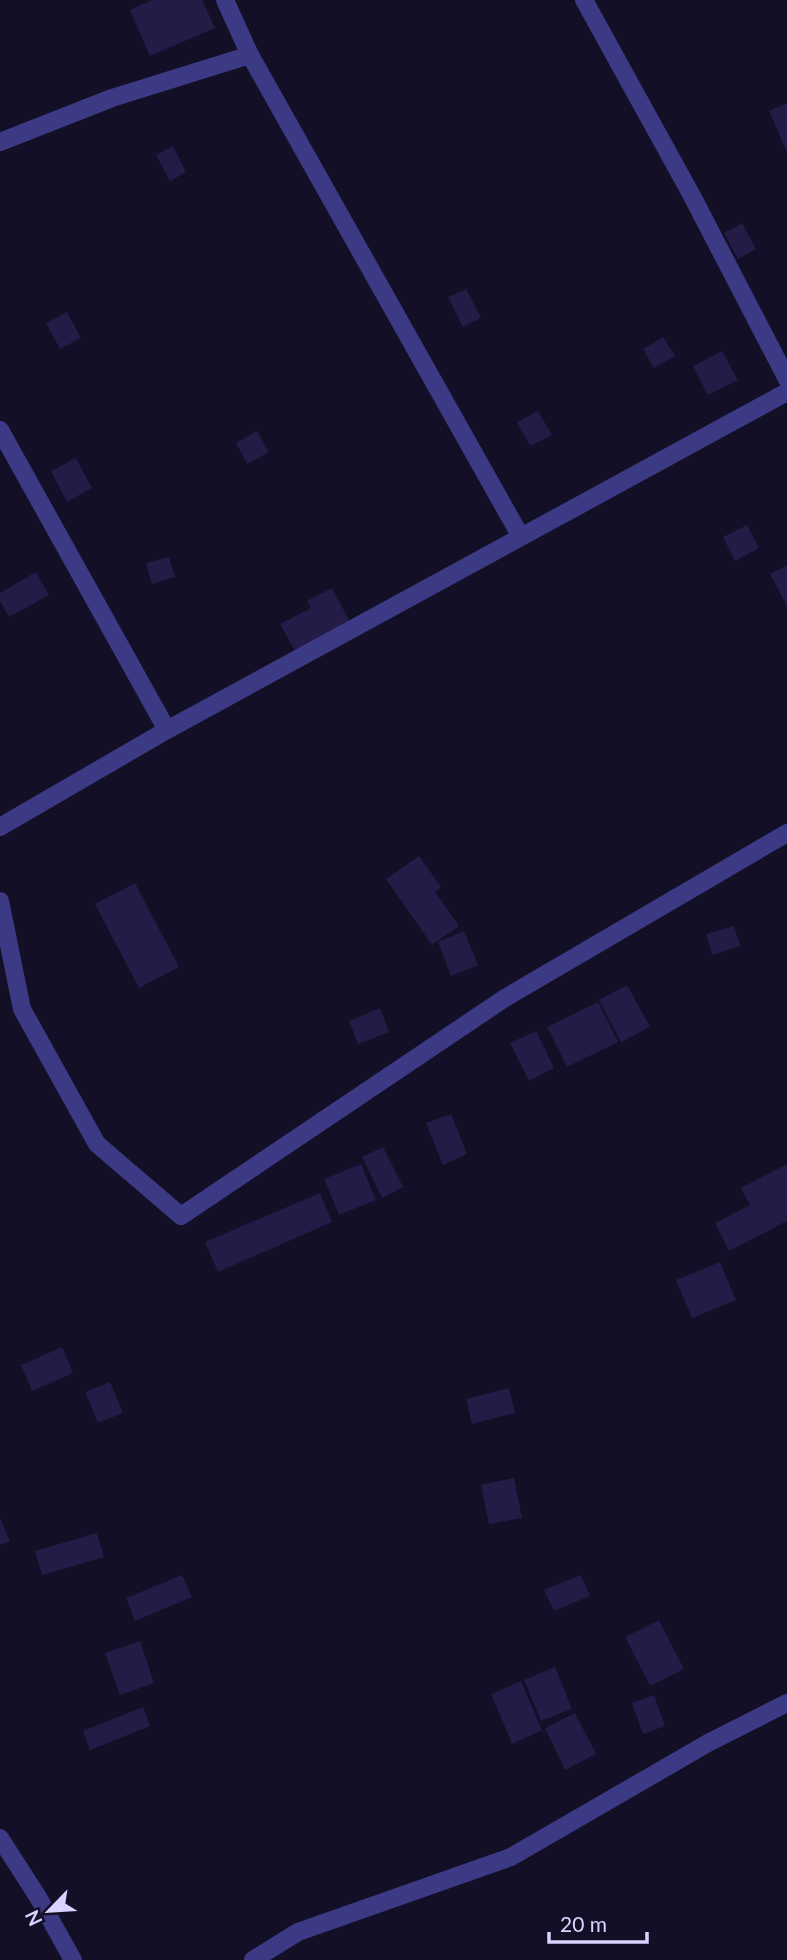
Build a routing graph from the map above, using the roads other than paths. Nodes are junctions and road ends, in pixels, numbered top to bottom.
1 (225, 0) edge
2 (584, 0) edge
3 (250, 55) junction
4 (0, 142) edge
5 (787, 379) edge
6 (787, 392) edge
7 (0, 430) edge
8 (521, 537) junction
9 (167, 730) junction
10 (0, 827) edge
11 (787, 833) edge
12 (0, 901) edge
13 (787, 1703) edge
14 (0, 1838) edge
15 (73, 1960) edge
16 (253, 1960) edge

1 - 3 street
2 - 5 street
3 - 4 street
3 - 8 street
6 - 8 street
7 - 9 street
8 - 9 street
9 - 10 street
11 - 12 street
13 - 16 street
14 - 15 street

